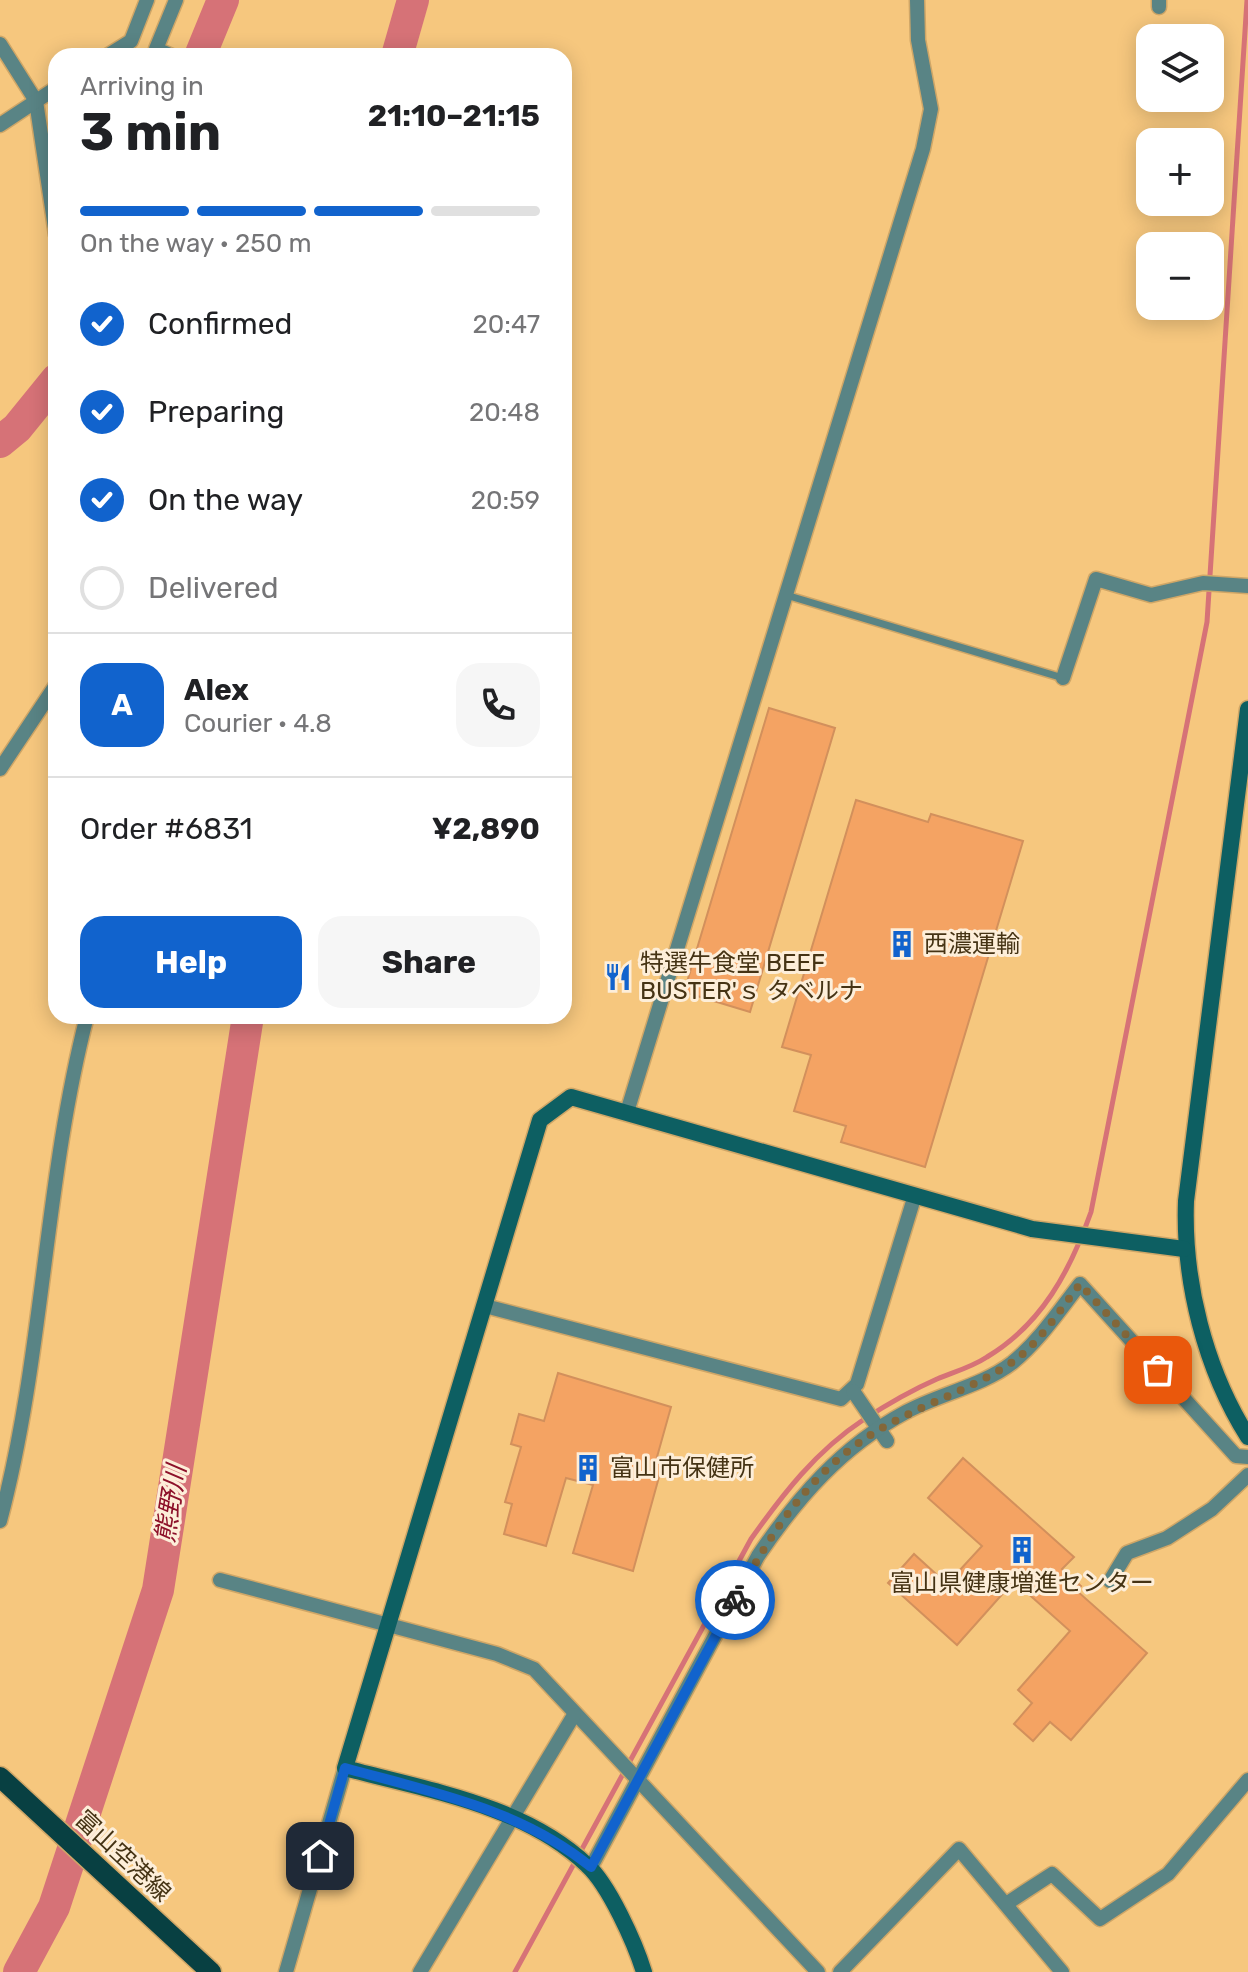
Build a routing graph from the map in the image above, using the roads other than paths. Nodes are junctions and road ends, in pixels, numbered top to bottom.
1 (147, 0) edge
2 (176, 0) edge
3 (917, 0) edge
4 (0, 44) edge
5 (120, 48) edge
6 (156, 48) edge
7 (48, 93) edge
8 (36, 101) junction
9 (0, 125) edge
10 (48, 181) edge
11 (1248, 586) edge
12 (784, 594) junction
13 (1063, 678) joint
14 (48, 697) edge
15 (1248, 709) edge
16 (1245, 762) edge
17 (0, 769) edge
18 (85, 1024) edge
19 (627, 1112) junction
20 (915, 1195) junction
21 (1184, 1249) junction
22 (485, 1306) junction
23 (853, 1391) junction
24 (883, 1435) junction
25 (1248, 1437) edge
26 (1248, 1457) edge
27 (1248, 1475) edge
28 (0, 1521) edge
29 (220, 1580) dead end
30 (1110, 1581) dead end
31 (387, 1623) junction
32 (574, 1715) junction
33 (345, 1768) junction
34 (0, 1777) edge
35 (1248, 1780) edge
36 (637, 1781) junction
37 (513, 1818) junction
38 (591, 1867) junction
39 (1006, 1904) junction
40 (211, 1972) edge
41 (286, 1972) edge
42 (420, 1972) edge
43 (644, 1972) edge
44 (818, 1972) edge
45 (840, 1972) edge
46 (1062, 1972) edge

1 - 5 street
2 - 6 street
3 - 12 street
4 - 8 street
7 - 8 street
8 - 9 street
8 - 10 street
11 - 13 street
12 - 13 lane
12 - 19 street
14 - 17 street
15 - 16 street
16 - 21 street
18 - 28 street
19 - 20 street
19 - 22 street
20 - 21 street
20 - 23 street
21 - 25 street
22 - 23 street
22 - 31 street
23 - 24 street
24 - 26 street
24 - 36 street
27 - 30 street
29 - 31 street
31 - 32 street
31 - 33 street
32 - 36 street
32 - 37 street
33 - 37 street
33 - 41 street
34 - 40 main road, 富山空港線
35 - 39 street
36 - 38 street
36 - 44 street
37 - 38 street
37 - 42 street
38 - 43 street
39 - 45 street
39 - 46 street

